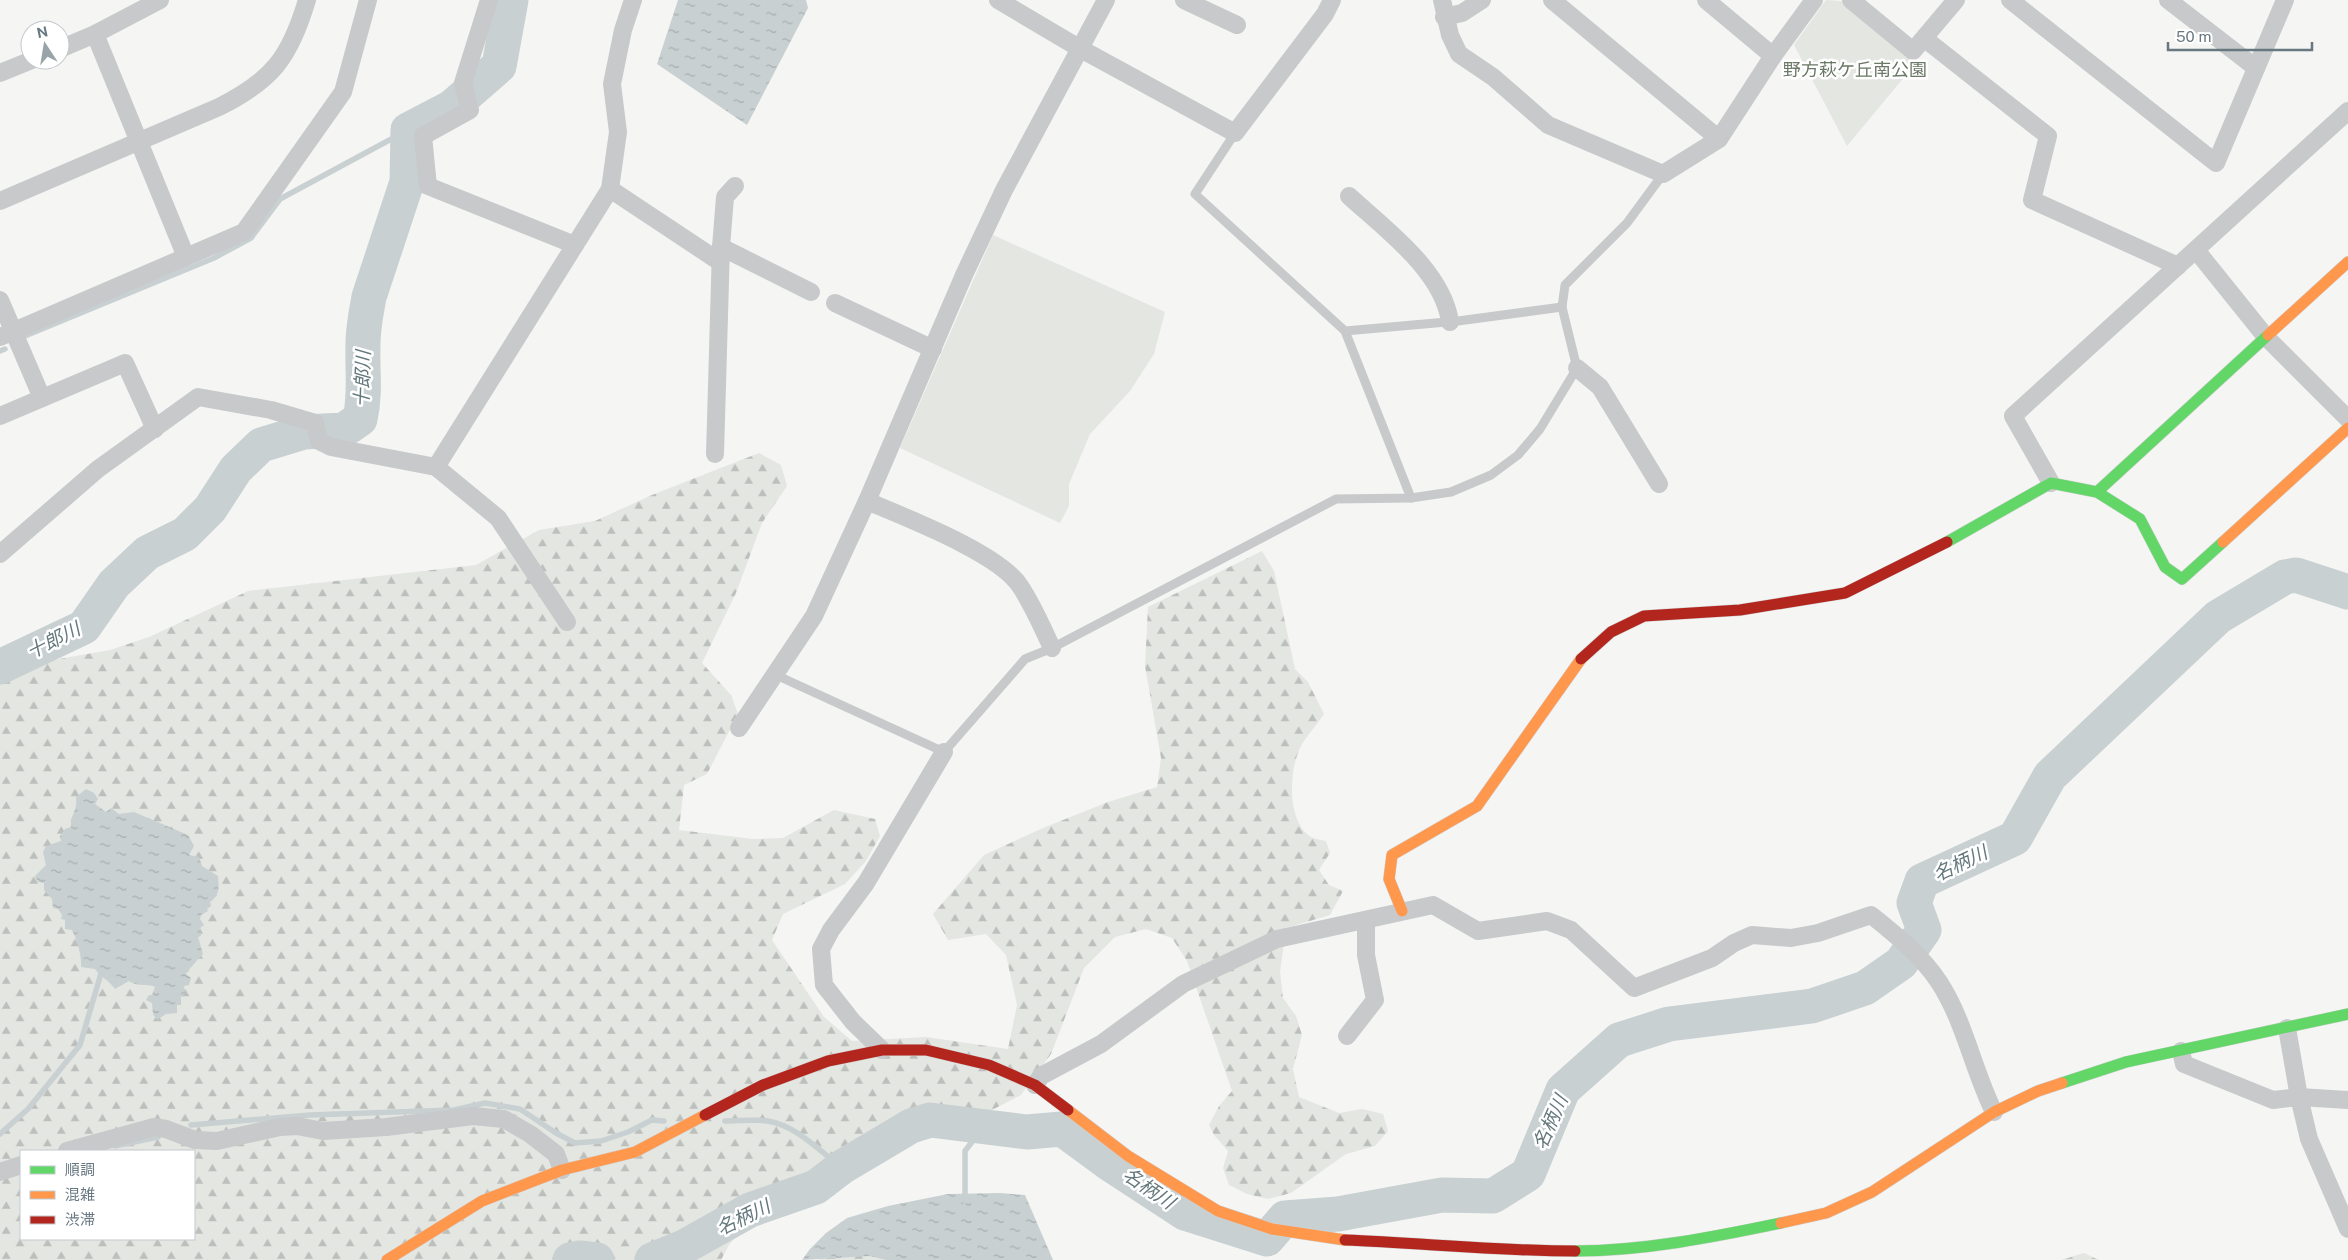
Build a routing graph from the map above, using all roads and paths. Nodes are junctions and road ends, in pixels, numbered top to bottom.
1 (160, 0) edge
2 (307, 0) edge
3 (368, 0) edge
4 (489, 0) edge
5 (633, 0) edge
6 (998, 0) edge
7 (1106, 0) edge
8 (1184, 0) edge
9 (1332, 0) edge
10 (1482, 0) edge
11 (1552, 0) edge
12 (1706, 0) edge
13 (1814, 0) edge
14 (1851, 0) edge
15 (1956, 0) edge
16 (2010, 0) edge
17 (2168, 0) edge
18 (2285, 0) edge
19 (1443, 9) edge
20 (1237, 25) dead end
21 (95, 34) junction
22 (1925, 39) junction
23 (70, 44) edge
24 (1080, 48) junction
25 (1773, 56) junction
26 (20, 65) edge
27 (2256, 68) junction
28 (0, 73) edge
29 (2348, 111) edge
30 (1235, 133) junction
31 (1720, 139) junction
32 (140, 141) junction
33 (1662, 174) junction
34 (735, 186) dead end
35 (610, 190) junction
36 (1349, 196) dead end
37 (0, 201) edge
38 (575, 245) junction
39 (2196, 250) junction
40 (721, 255) junction
41 (186, 257) junction
42 (2348, 262) edge
43 (2178, 266) junction
44 (811, 292) dead end
45 (0, 300) edge
46 (834, 302) dead end
47 (1562, 307) junction
48 (1450, 322) junction
49 (1344, 331) junction
50 (7, 335) edge
51 (2266, 337) junction
52 (933, 349) junction
53 (1577, 368) junction
54 (42, 398) junction
55 (0, 416) edge
56 (2348, 419) edge
57 (2348, 428) edge
58 (155, 429) junction
59 (715, 454) dead end
60 (436, 467) junction
61 (2051, 483) junction
62 (1658, 484) dead end
63 (2097, 492) junction
64 (1410, 498) junction
65 (866, 501) junction
66 (0, 554) edge
67 (567, 622) dead end
68 (1052, 648) junction
69 (776, 675) junction
70 (740, 728) dead end
71 (944, 752) junction
72 (1402, 911) junction
73 (1366, 921) junction
74 (2348, 1014) edge
75 (2287, 1028) junction
76 (1347, 1036) dead end
77 (882, 1050) junction
78 (2181, 1051) junction
79 (1035, 1085) junction
80 (2299, 1097) junction
81 (2348, 1100) edge
82 (1994, 1112) junction
83 (71, 1150) edge
84 (20, 1165) edge
85 (562, 1170) junction
86 (0, 1172) edge
87 (2348, 1229) edge
88 (387, 1260) edge

1 - 21 street
2 - 32 street
3 - 41 street
4 - 38 street
5 - 35 street
6 - 24 street
7 - 24 street
8 - 20 street
9 - 30 street
10 - 19 street
11 - 31 street
12 - 25 street
13 - 25 street
14 - 22 street
15 - 22 street
16 - 27 street
17 - 27 street
18 - 27 street
19 - 33 street
21 - 23 street
21 - 32 street
22 - 43 street
24 - 30 street
24 - 52 street
25 - 31 street
26 - 28 street
29 - 39 street
30 - 49 lane
31 - 33 street
32 - 37 street
32 - 41 street
33 - 47 lane
34 - 40 street
35 - 38 street
35 - 40 street
36 - 48 street
38 - 60 street
39 - 43 street
39 - 51 street
40 - 44 street
40 - 59 street
41 - 50 street
42 - 51 street
43 - 61 street
45 - 50 street
46 - 52 street
47 - 48 lane
47 - 53 lane
48 - 49 lane
49 - 64 lane
50 - 54 street
51 - 56 street
51 - 63 street
52 - 65 street
53 - 62 street
53 - 64 lane
54 - 55 street
54 - 58 street
57 - 63 street
58 - 60 street
58 - 66 street
60 - 67 street
61 - 63 street
61 - 72 street
64 - 68 lane
65 - 68 street
65 - 69 street
68 - 71 lane
69 - 70 street
69 - 71 lane
71 - 77 street
72 - 73 street
72 - 82 street
73 - 76 street
73 - 79 street
74 - 75 street
75 - 78 street
75 - 80 street
77 - 79 street
77 - 85 street
78 - 80 street
78 - 82 street
79 - 82 street
80 - 81 street
80 - 87 street
83 - 85 street
84 - 86 street
85 - 88 street

